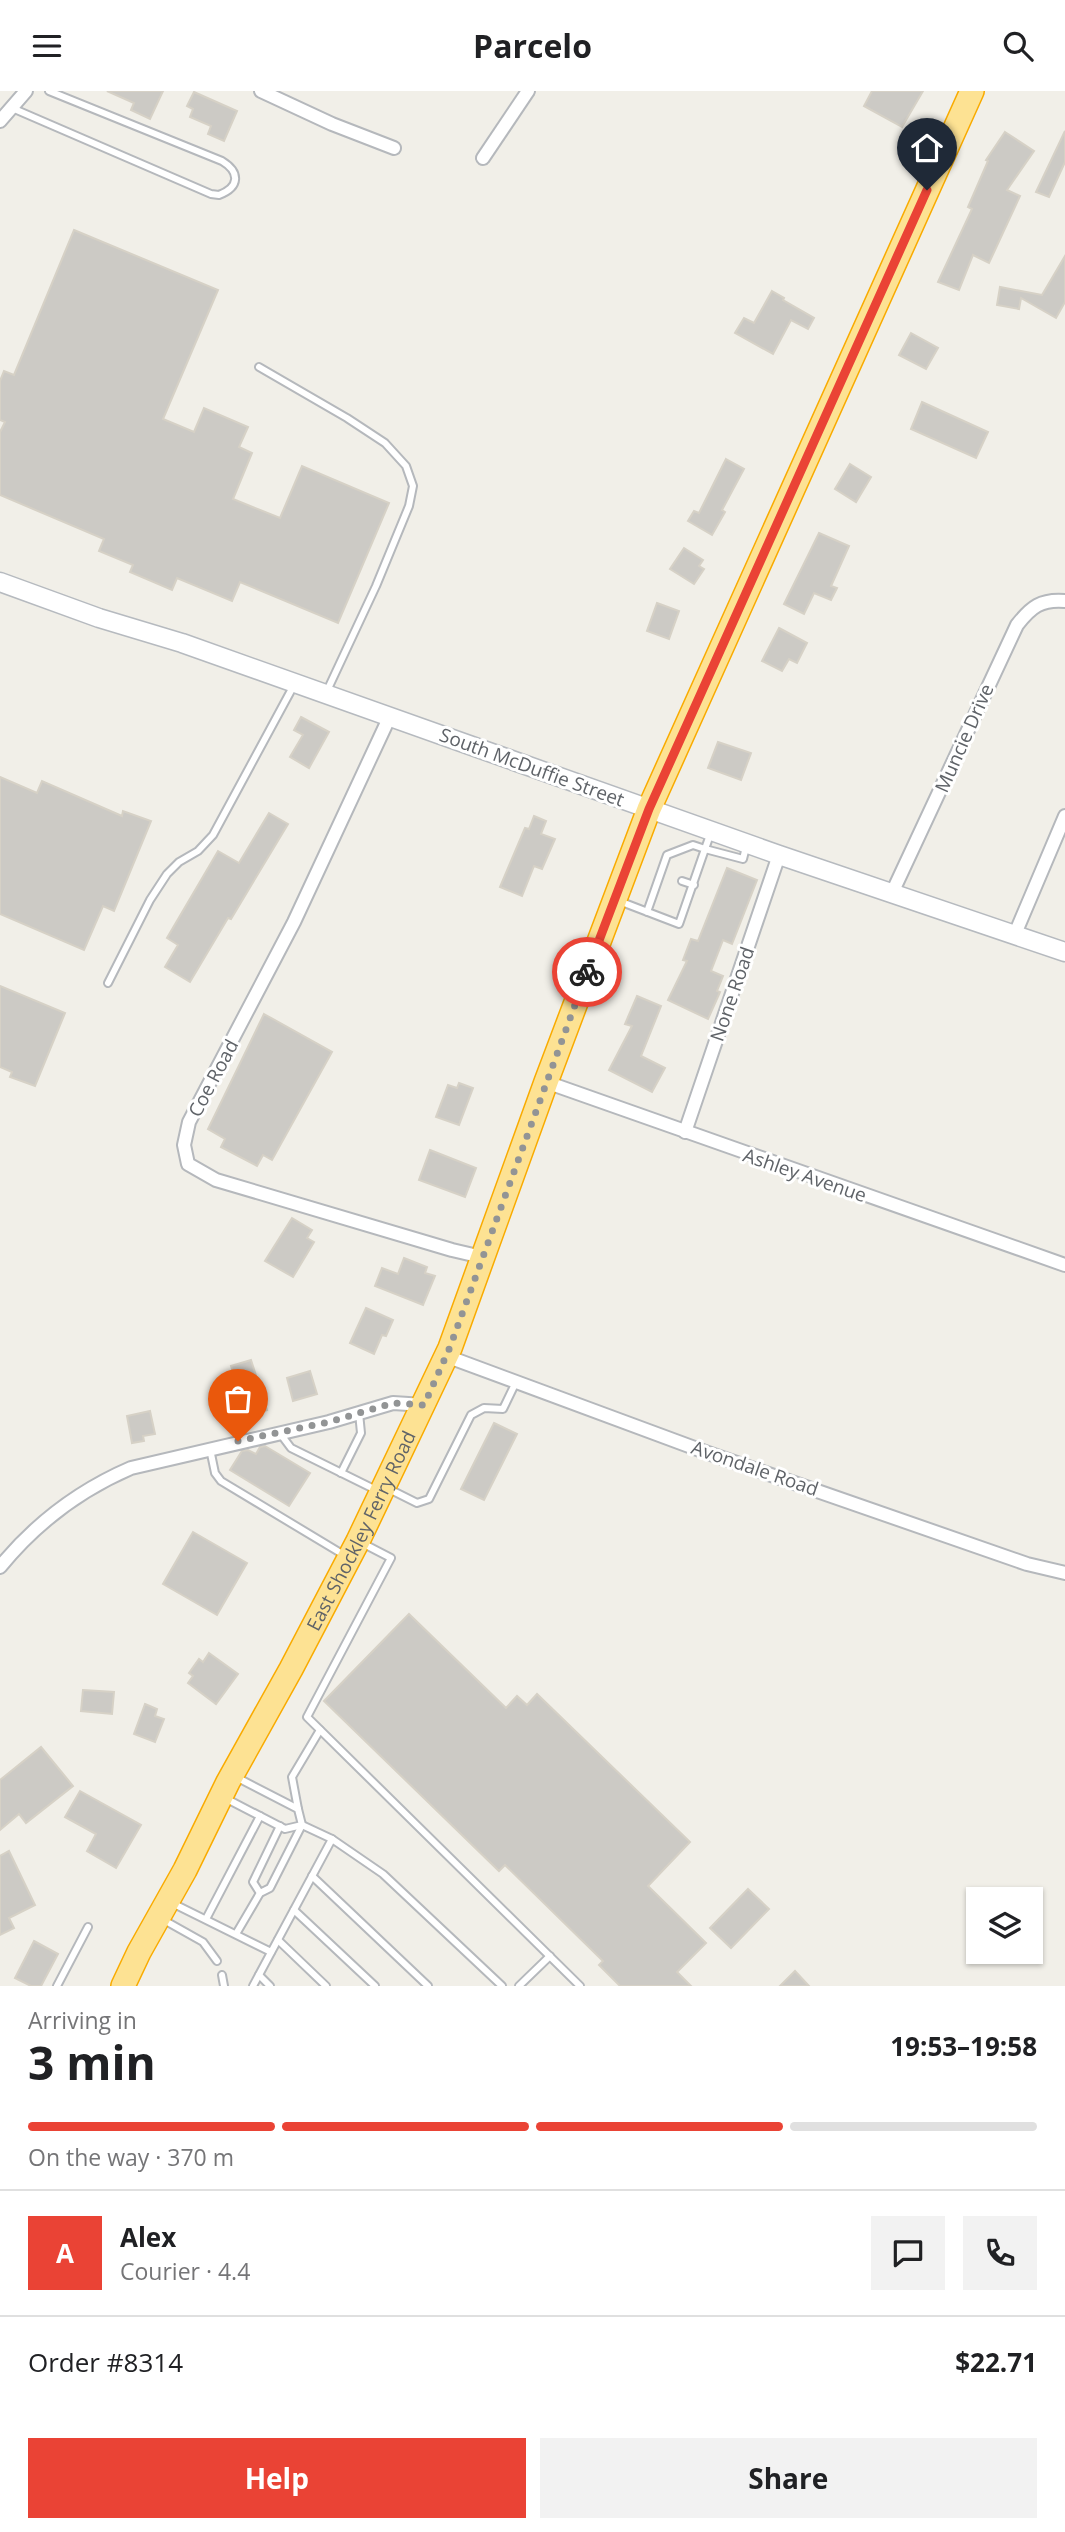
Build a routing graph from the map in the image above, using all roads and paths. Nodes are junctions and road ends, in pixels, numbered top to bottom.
1 (26, 91) edge
2 (49, 91) edge
3 (261, 91) edge
4 (528, 91) edge
5 (972, 91) edge
6 (12, 108) junction
7 (0, 121) edge
8 (394, 148) dead end
9 (483, 158) dead end
10 (259, 367) dead end
11 (0, 582) edge
12 (1059, 600) edge
13 (295, 684) junction
14 (326, 694) junction
15 (390, 716) junction
16 (649, 809) junction
17 (1065, 816) edge
18 (711, 830) junction
19 (747, 844) junction
20 (705, 849) junction
21 (779, 855) junction
22 (682, 881) dead end
23 (694, 885) junction
24 (892, 893) junction
25 (614, 899) junction
26 (647, 912) junction
27 (1015, 934) junction
28 (1065, 952) edge
29 (108, 983) dead end
30 (546, 1082) junction
31 (685, 1132) junction
32 (482, 1257) junction
33 (1065, 1265) edge
34 (446, 1356) junction
35 (516, 1382) junction
36 (424, 1405) junction
37 (359, 1413) junction
38 (279, 1433) junction
39 (209, 1448) junction
40 (341, 1472) junction
41 (383, 1490) junction
42 (353, 1549) junction
43 (0, 1567) edge
44 (1065, 1573) edge
45 (320, 1730) junction
46 (232, 1775) junction
47 (221, 1796) junction
48 (298, 1809) junction
49 (260, 1816) junction
50 (302, 1825) junction
51 (280, 1826) junction
52 (332, 1839) junction
53 (312, 1876) junction
54 (260, 1893) junction
55 (163, 1909) junction
56 (294, 1910) junction
57 (206, 1919) junction
58 (89, 1927) dead end
59 (236, 1934) junction
60 (278, 1940) junction
61 (271, 1952) junction
62 (550, 1956) junction
63 (217, 1961) dead end
64 (222, 1975) dead end
65 (259, 1975) junction
66 (57, 1986) edge
67 (123, 1986) edge
68 (224, 1986) edge
69 (253, 1986) edge
70 (271, 1986) edge
71 (326, 1986) edge
72 (375, 1986) edge
73 (428, 1986) edge
74 (502, 1986) edge
75 (519, 1986) edge
76 (580, 1986) edge

1 - 6 street
2 - 6 lane
3 - 8 street
4 - 9 street
5 - 16 highway, East Shockley Ferry Road
6 - 7 street
10 - 14 lane
11 - 13 street, South McDuffie Street
12 - 24 street, Muncie Drive
13 - 14 street, South McDuffie Street
13 - 29 lane
14 - 15 street, South McDuffie Street
15 - 16 street, South McDuffie Street
15 - 32 street, Coe Road
16 - 18 street, South McDuffie Street
16 - 25 highway, East Shockley Ferry Road
17 - 27 street
18 - 19 street, South McDuffie Street
18 - 20 lane
19 - 20 lane
19 - 21 street, South McDuffie Street
20 - 23 lane
20 - 26 lane
21 - 24 street, South McDuffie Street
21 - 31 street, None Road
22 - 23 lane
23 - 26 lane
24 - 27 street, South McDuffie Street
25 - 26 lane
25 - 30 highway, East Shockley Ferry Road
27 - 28 street, South McDuffie Street
30 - 31 street, Ashley Avenue
30 - 32 highway, East Shockley Ferry Road
31 - 33 street, Ashley Avenue
32 - 34 highway, East Shockley Ferry Road
34 - 35 street, Avondale Road
34 - 36 highway, East Shockley Ferry Road
35 - 41 lane
35 - 44 street, Avondale Road
36 - 37 street
36 - 41 highway, East Shockley Ferry Road
37 - 38 street
37 - 40 lane
38 - 39 street
38 - 40 lane
39 - 42 lane
39 - 43 street
40 - 41 lane
41 - 42 highway, East Shockley Ferry Road
42 - 45 lane
42 - 46 highway, East Shockley Ferry Road
45 - 48 lane
45 - 62 lane
46 - 47 highway, East Shockley Ferry Road
46 - 48 lane
47 - 49 lane
47 - 55 highway, East Shockley Ferry Road
48 - 50 lane
49 - 51 lane
49 - 57 lane
50 - 51 lane
50 - 52 lane
50 - 54 lane
51 - 54 lane
52 - 53 lane
52 - 74 lane
53 - 56 lane
53 - 73 lane
54 - 59 lane
55 - 57 lane
55 - 63 lane
55 - 67 highway, East Shockley Ferry Road
56 - 60 lane
56 - 72 lane
57 - 59 lane
58 - 66 lane
59 - 61 lane
60 - 61 lane
60 - 71 lane
61 - 65 lane
62 - 75 lane
62 - 76 lane
64 - 68 lane
65 - 69 lane
65 - 70 lane

